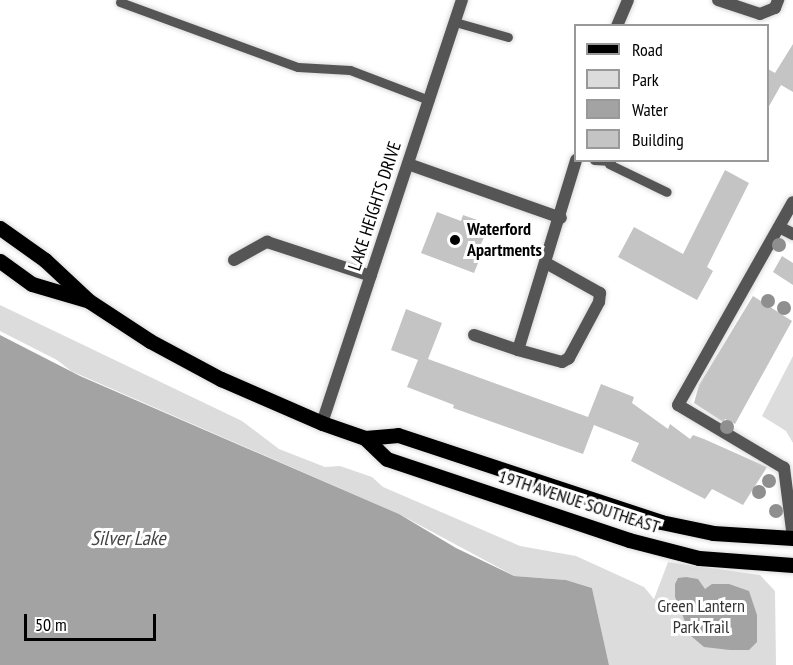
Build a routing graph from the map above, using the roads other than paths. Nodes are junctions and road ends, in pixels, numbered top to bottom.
1 (462, 0) edge
2 (628, 0) edge
3 (718, 0) edge
4 (778, 0) edge
5 (120, 2) dead end
6 (455, 22) junction
7 (618, 24) edge
8 (508, 36) dead end
9 (429, 100) junction
10 (575, 162) edge
11 (610, 162) edge
12 (408, 164) junction
13 (667, 192) dead end
14 (793, 201) edge
15 (561, 218) junction
16 (778, 227) junction
17 (0, 228) edge
18 (793, 234) edge
19 (234, 260) dead end
20 (0, 261) edge
21 (546, 263) junction
22 (371, 276) junction
23 (89, 301) junction
24 (474, 335) dead end
25 (518, 350) junction
26 (322, 423) junction
27 (365, 438) junction
28 (793, 538) edge
29 (793, 566) edge

1 - 6 street, LAKE HEIGHTS DRIVE
2 - 7 street
3 - 4 street
5 - 9 lane
6 - 8 lane
6 - 9 street, LAKE HEIGHTS DRIVE
9 - 12 street, LAKE HEIGHTS DRIVE
10 - 15 street
11 - 13 lane
12 - 15 street
12 - 22 street, LAKE HEIGHTS DRIVE
14 - 16 street
15 - 21 street
16 - 18 street
16 - 28 street
17 - 23 main road, 19TH AVENUE SOUTHEAST
19 - 22 street
20 - 23 main road, 19TH AVENUE SOUTHEAST
21 - 25 street
21 - 25 street
22 - 26 street, LAKE HEIGHTS DRIVE
23 - 26 main road, 19TH AVENUE SOUTHEAST
24 - 25 street
26 - 27 main road, 19TH AVENUE SOUTHEAST
27 - 28 main road, 19TH AVENUE SOUTHEAST
27 - 29 main road, 19TH AVENUE SOUTHEAST

